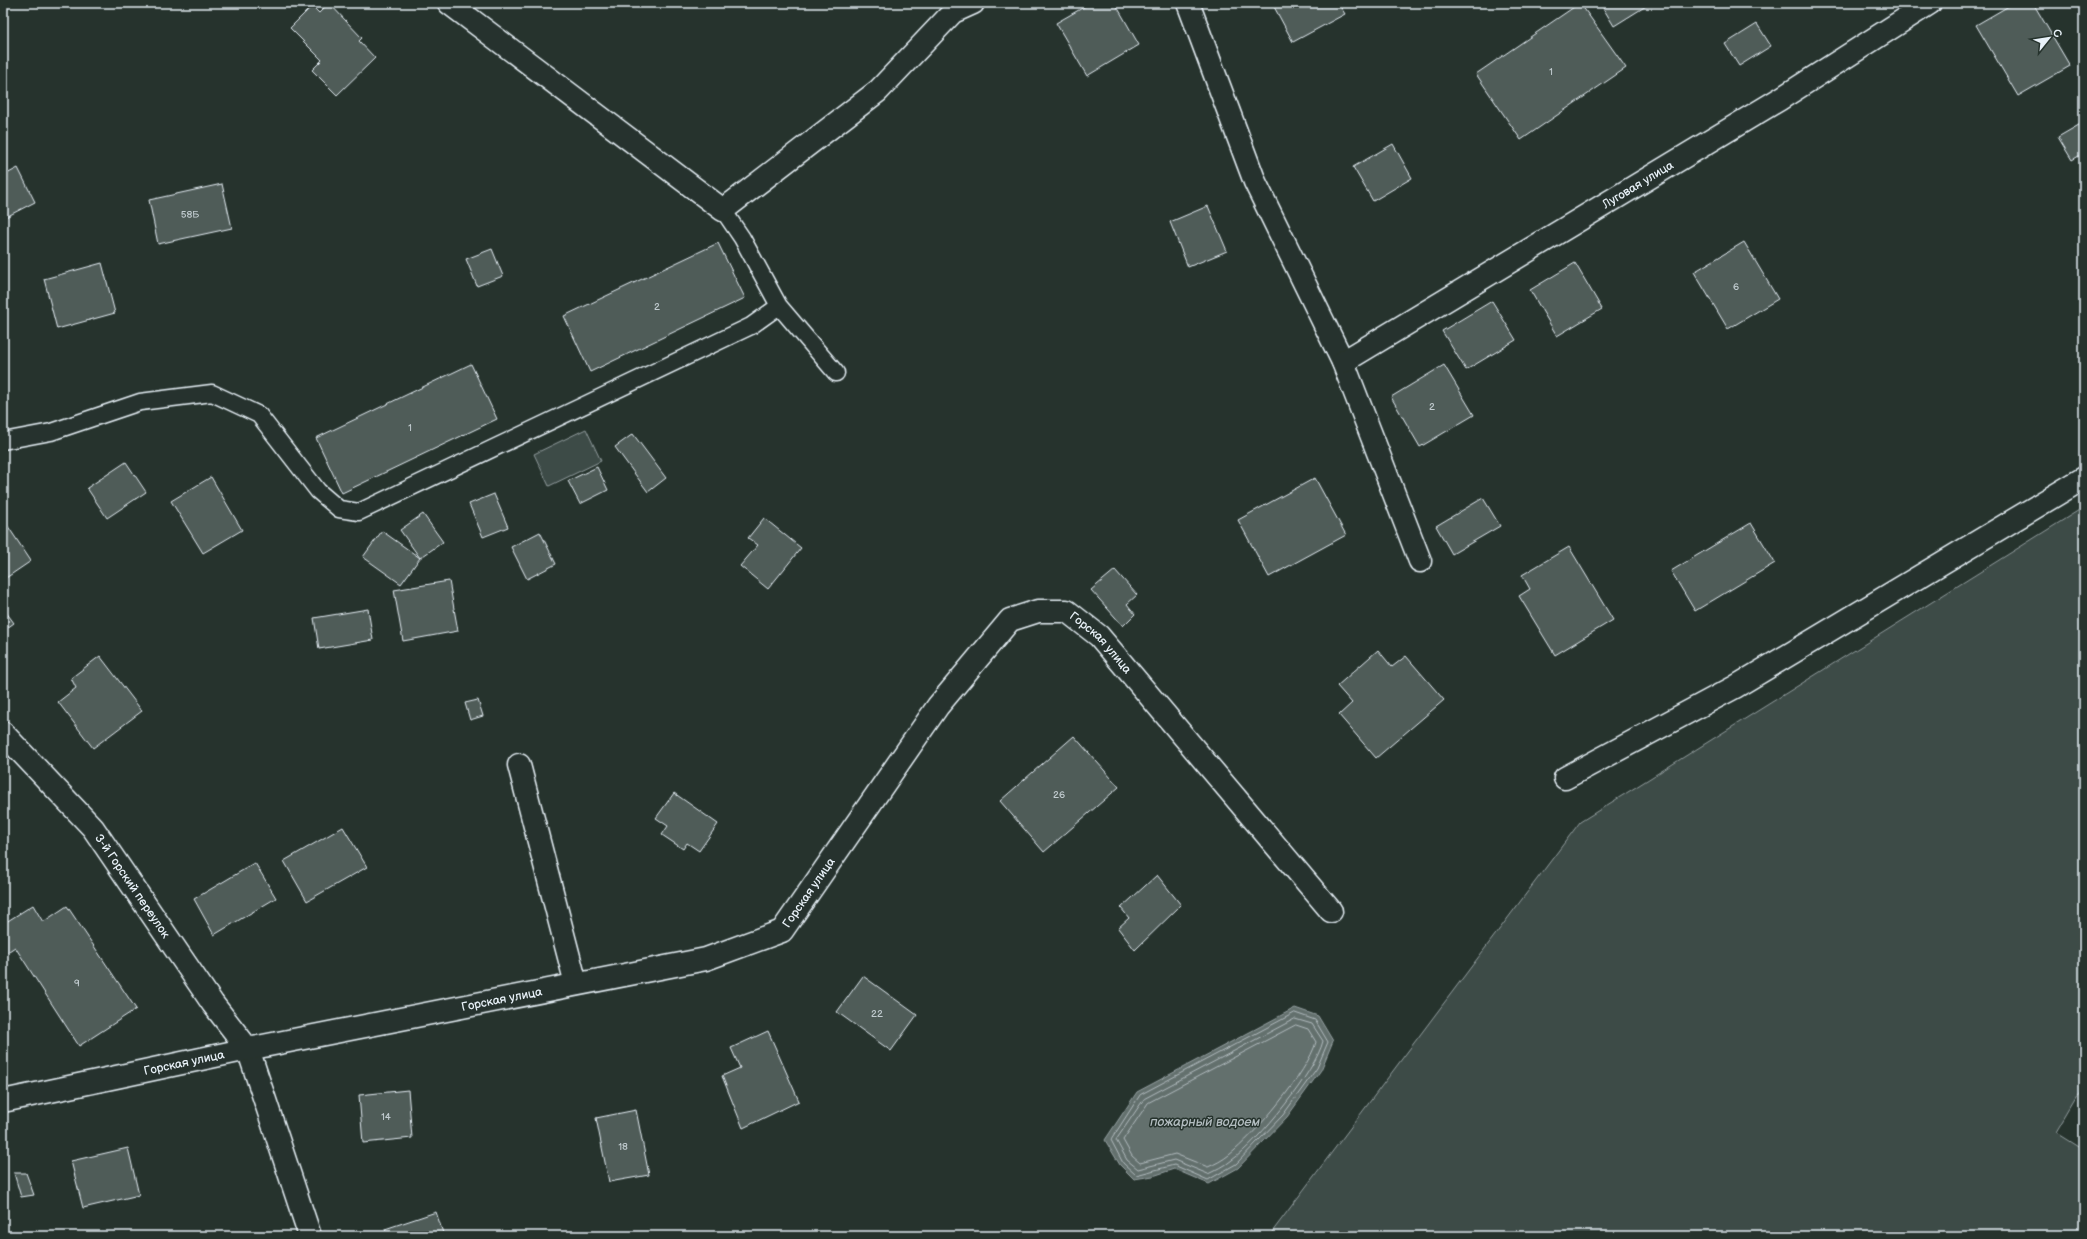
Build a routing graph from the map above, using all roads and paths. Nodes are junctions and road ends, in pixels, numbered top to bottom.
1 (449, 3) edge
2 (973, 3) edge
3 (1188, 3) edge
4 (1930, 3) edge
5 (723, 210) junction
6 (779, 306) junction
7 (1343, 362) junction
8 (836, 373) dead end
9 (3, 441) edge
10 (2084, 478) edge
11 (1420, 561) dead end
12 (3, 733) edge
13 (519, 765) dead end
14 (1565, 778) dead end
15 (1330, 911) dead end
16 (576, 984) junction
17 (248, 1049) junction
18 (3, 1101) edge
19 (310, 1236) edge

1 - 5 street
2 - 5 street
3 - 7 street
4 - 7 street, Луговая улица
5 - 6 lane
6 - 8 lane
6 - 9 lane
7 - 11 street
10 - 14 street
12 - 17 street, 3-й Горский переулок
13 - 16 street
15 - 16 street, Горская улица
16 - 17 street, Горская улица
17 - 18 street, Горская улица
17 - 19 street, 3-й Горский переулок

